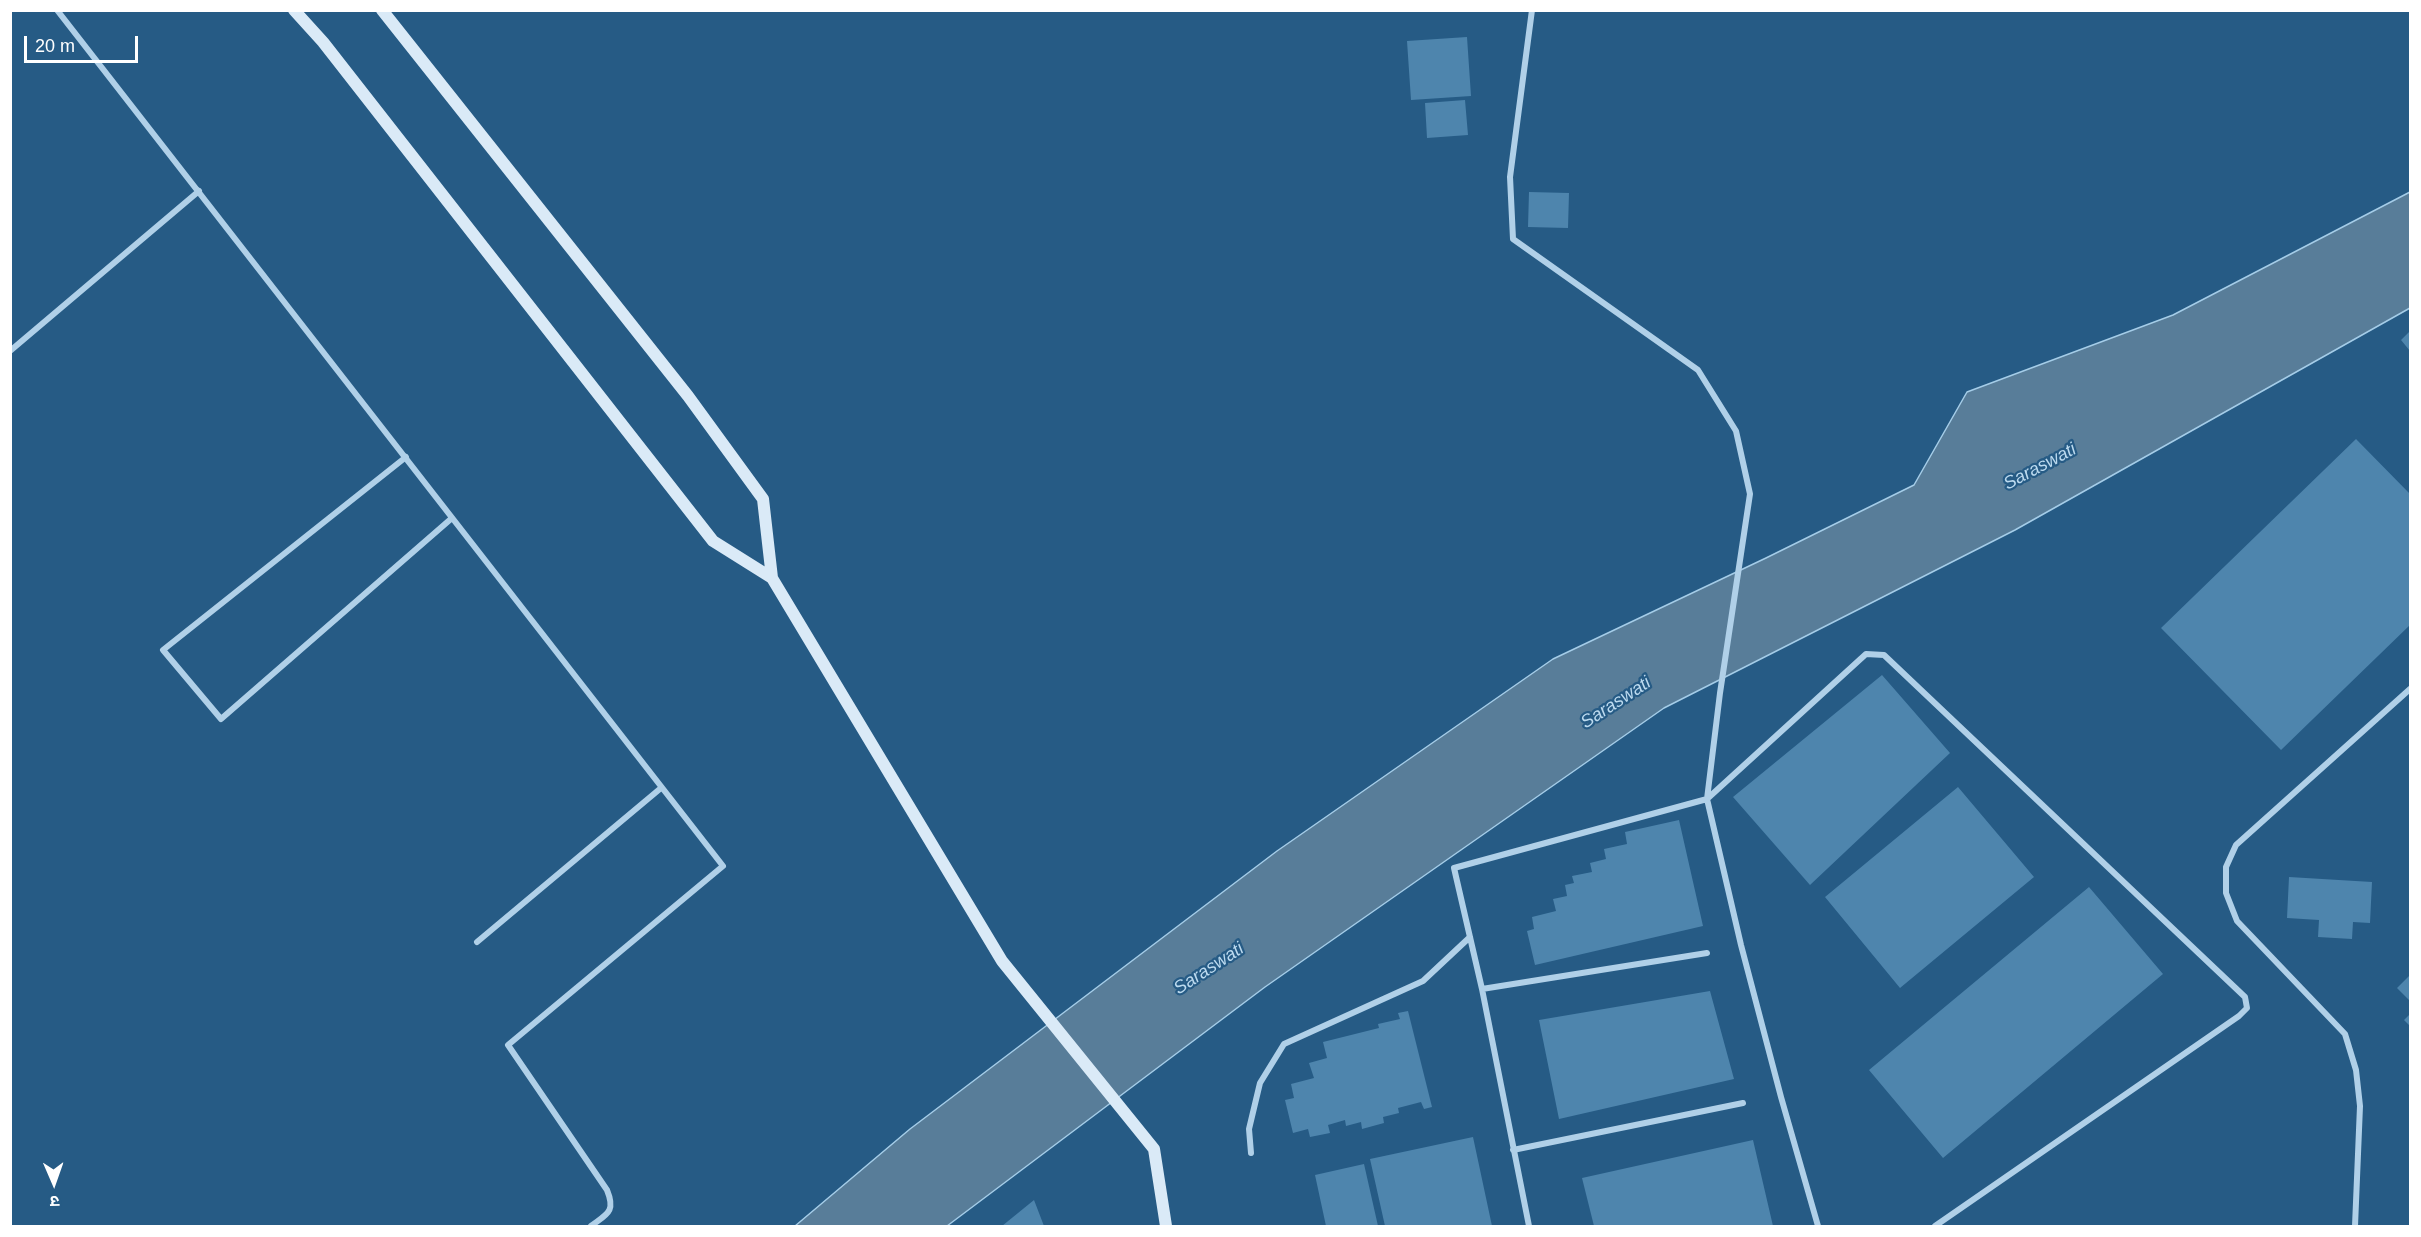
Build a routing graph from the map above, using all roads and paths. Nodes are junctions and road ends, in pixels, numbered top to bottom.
1 (57, 10) edge
2 (294, 10) edge
3 (382, 10) edge
4 (1532, 10) edge
5 (199, 191) junction
6 (10, 351) edge
7 (406, 458) junction
8 (452, 518) junction
9 (772, 579) junction
10 (2410, 689) edge
11 (661, 788) junction
12 (1707, 799) junction
13 (1470, 937) junction
14 (477, 942) dead end
15 (1707, 953) dead end
16 (1482, 989) junction
17 (1743, 1103) dead end
18 (1513, 1150) junction
19 (1251, 1153) dead end
20 (591, 1227) edge
21 (1166, 1227) edge
22 (1529, 1227) edge
23 (1818, 1227) edge
24 (1935, 1227) edge
25 (2355, 1227) edge

1 - 5 street
2 - 9 street
3 - 9 street
4 - 12 street
5 - 6 street
5 - 7 street
7 - 8 street
7 - 8 street
8 - 11 street
9 - 21 street
10 - 25 street
11 - 14 street
11 - 20 street
12 - 13 street
12 - 23 street
12 - 24 street
13 - 16 street
13 - 19 street
15 - 16 street
16 - 18 street
17 - 18 street
18 - 22 street

